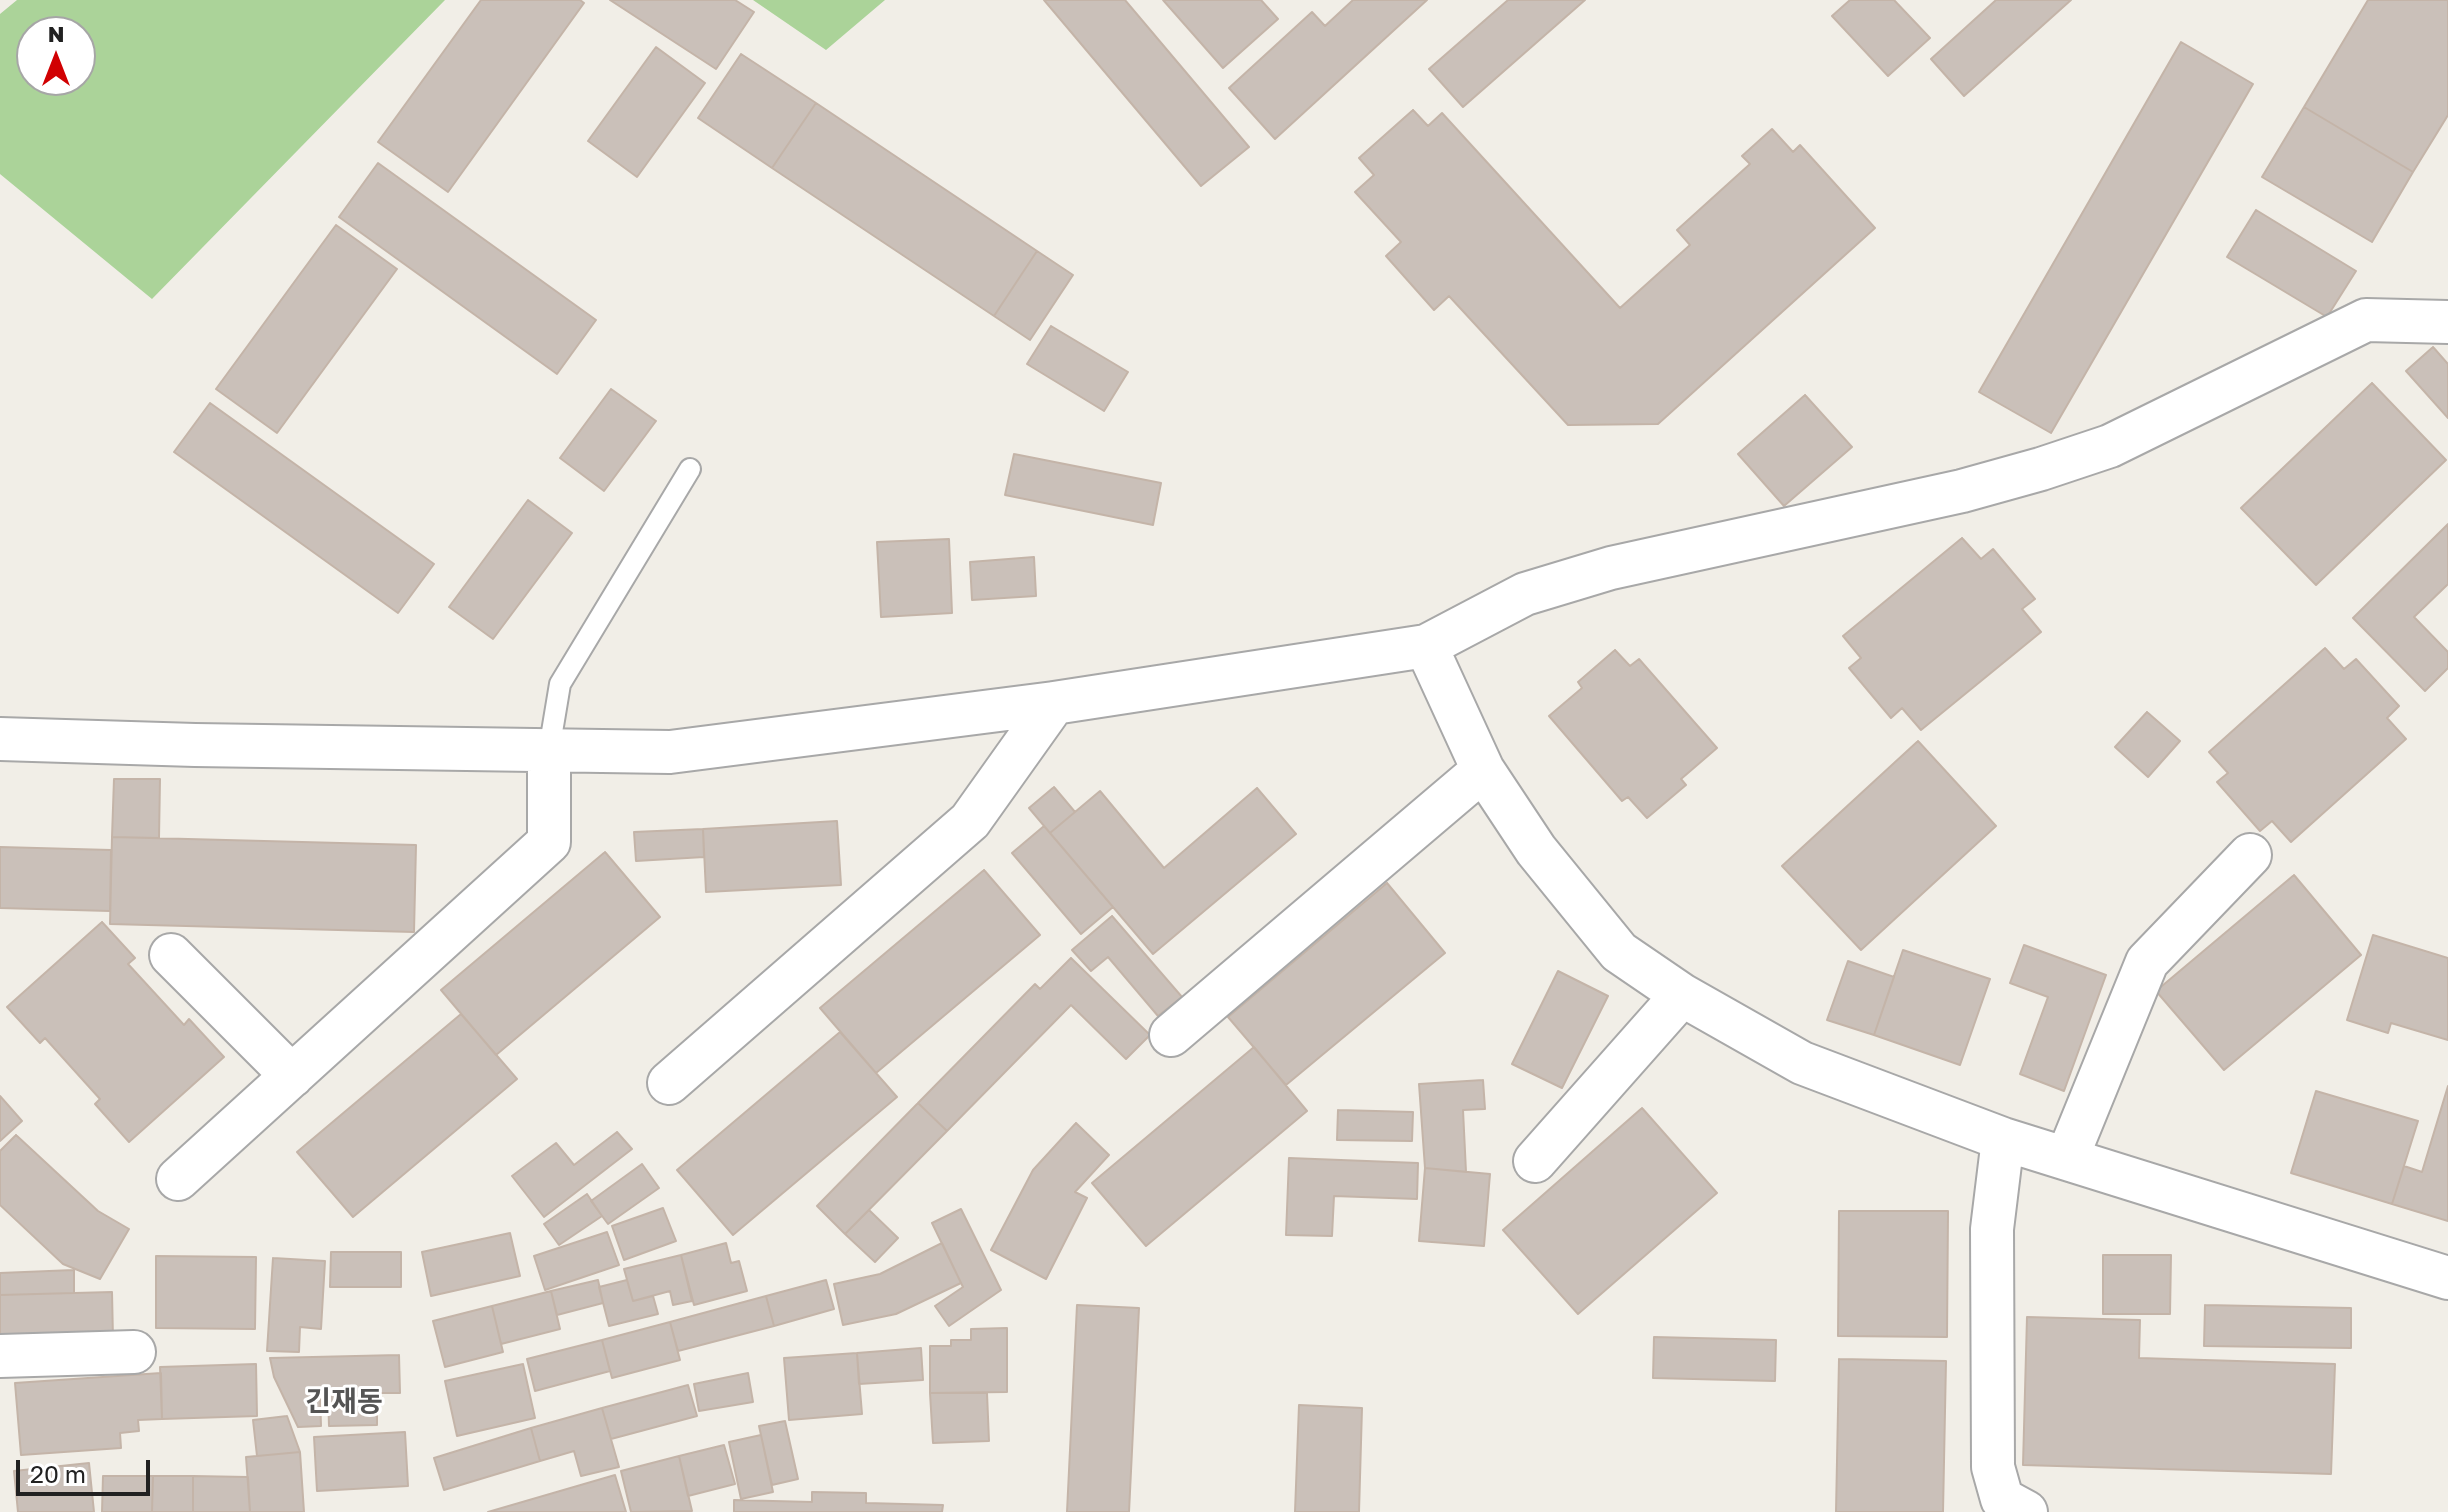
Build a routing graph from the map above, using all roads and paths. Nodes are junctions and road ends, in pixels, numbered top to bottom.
1 (2448, 322) edge
2 (690, 469) dead end
3 (1426, 646) junction
4 (1054, 703) junction
5 (0, 739) edge
6 (549, 750) junction
7 (1483, 770) junction
8 (2250, 855) dead end
9 (171, 955) dead end
10 (1682, 995) junction
11 (1171, 1035) dead end
12 (292, 1076) junction
13 (669, 1083) dead end
14 (2003, 1139) junction
15 (2067, 1158) junction
16 (1535, 1161) dead end
17 (178, 1179) dead end
18 (2448, 1278) edge
19 (134, 1352) dead end
20 (0, 1356) edge
21 (2026, 1512) edge

1 - 3 street
2 - 6 lane
3 - 4 street
3 - 7 street
4 - 6 street
4 - 13 street
5 - 6 street
6 - 12 street
7 - 10 street
7 - 11 street
8 - 15 street
9 - 12 street
10 - 14 street
10 - 16 street
12 - 17 street
14 - 15 street
14 - 21 street
15 - 18 street
19 - 20 street

